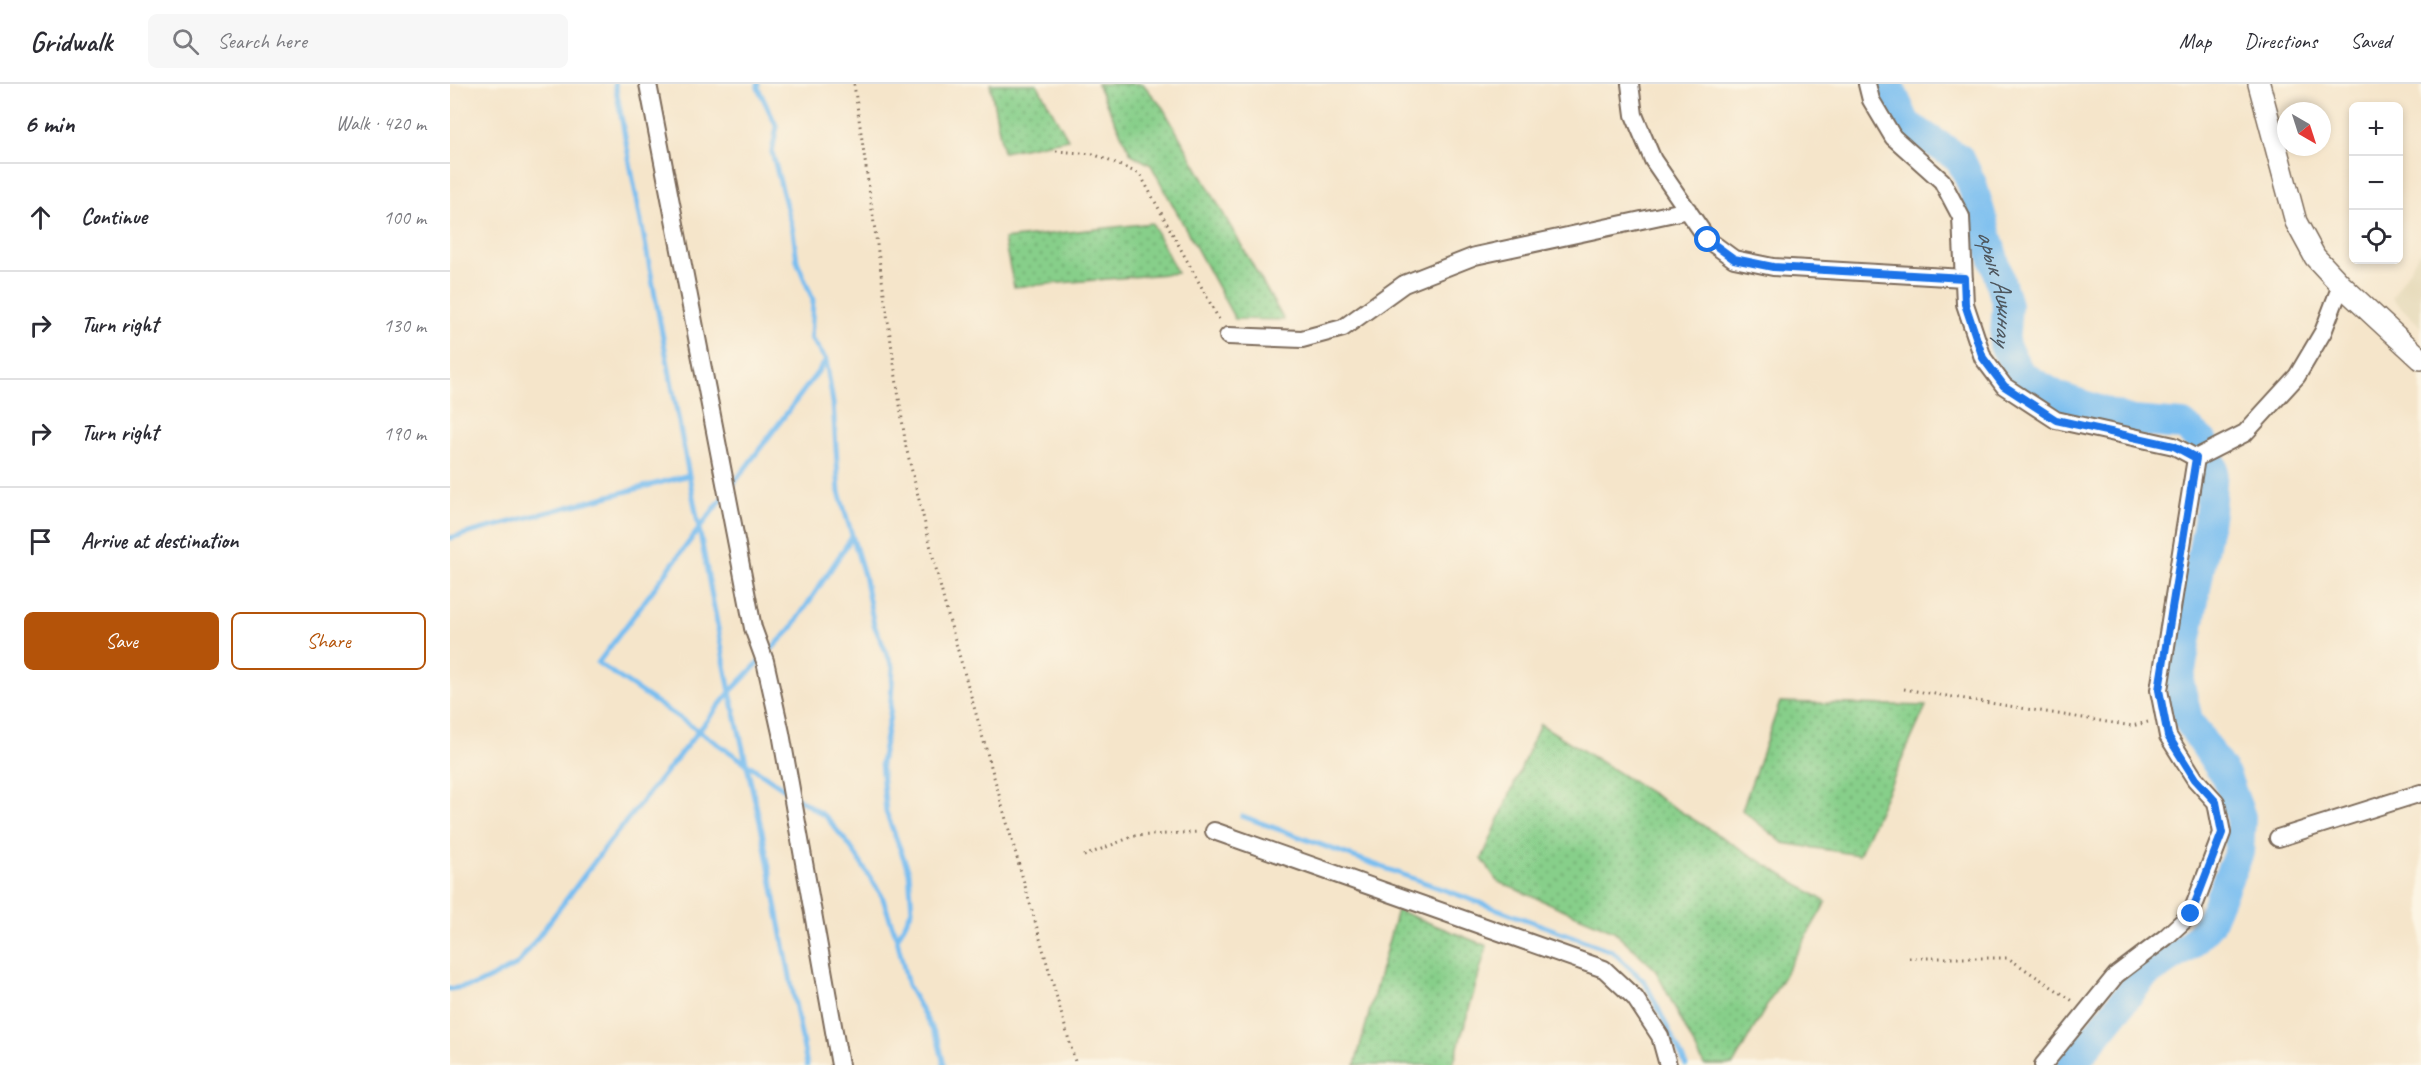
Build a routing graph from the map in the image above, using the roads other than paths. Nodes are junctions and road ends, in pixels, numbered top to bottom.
1 (648, 84) edge
2 (1630, 84) edge
3 (1867, 84) edge
4 (2259, 84) edge
5 (1688, 210) junction
6 (1964, 278) junction
7 (2341, 285) junction
8 (1228, 336) road end
9 (2421, 359) edge
10 (2197, 457) junction
11 (2421, 794) edge
12 (1214, 831) road end
13 (2278, 837) dead end
14 (840, 1065) edge
15 (1668, 1065) edge
16 (2043, 1065) edge

1 - 14 street
2 - 5 street
3 - 6 street
4 - 7 main road
5 - 6 street
5 - 8 street
6 - 10 street
7 - 9 main road
7 - 10 street
10 - 16 street
11 - 13 street
12 - 15 street

